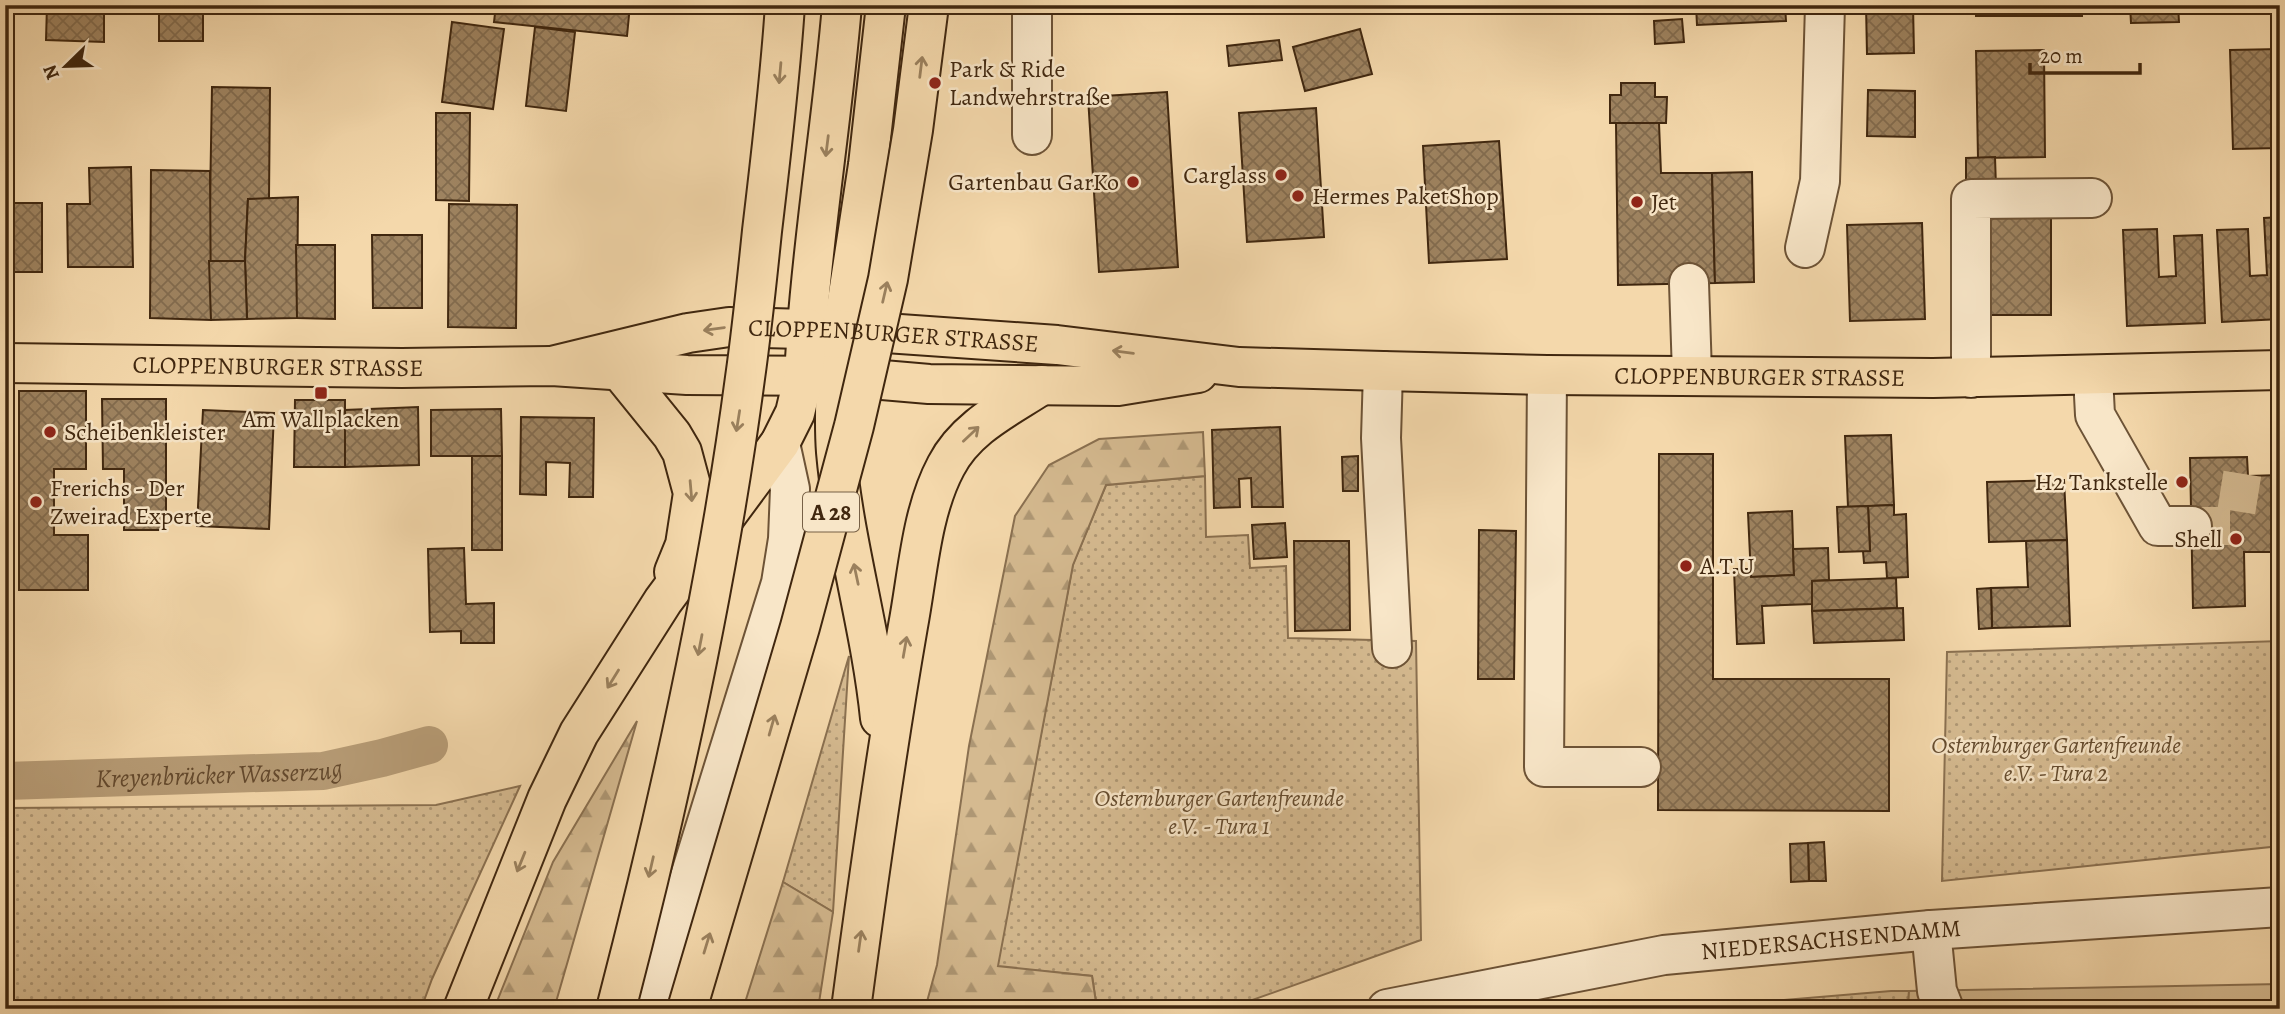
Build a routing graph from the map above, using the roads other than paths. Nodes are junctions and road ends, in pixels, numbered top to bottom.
1 (785, 5) edge
2 (842, 5) edge
3 (886, 5) edge
4 (929, 5) edge
5 (1032, 5) edge
6 (1825, 5) edge
7 (1032, 135) dead end
8 (2092, 198) dead end
9 (1805, 248) dead end
10 (1689, 283) dead end
11 (825, 329) junction
12 (5, 363) edge
13 (552, 366) junction
14 (1239, 367) junction
15 (2280, 370) edge
16 (1383, 371) junction
17 (621, 372) junction
18 (1692, 374) junction
19 (1547, 375) junction
20 (820, 376) junction
21 (2093, 376) junction
22 (1971, 378) junction
23 (1042, 385) junction
24 (780, 443) junction
25 (2192, 526) tunnel mouth
26 (663, 601) junction
27 (1392, 648) dead end
28 (884, 762) junction
29 (1641, 767) dead end
30 (2280, 907) edge
31 (1931, 930) junction
32 (1458, 1002) edge
33 (463, 1009) edge
34 (616, 1009) edge
35 (649, 1009) edge
36 (687, 1009) edge
37 (851, 1009) edge
38 (1387, 1009) edge
39 (1944, 1009) edge

1 -> 34 main road, bridge
2 -> 11 main road
3 - 11 main road
36 -> 4 main road, A 28, bridge
5 - 7 street
6 - 9 street
8 - 22 street
10 - 18 street
11 -> 13 main road, CLOPPENBURGER STRASSE
14 -> 11 main road, CLOPPENBURGER STRASSE
11 - 20 main road
12 - 13 main road, CLOPPENBURGER STRASSE
13 - 17 main road, CLOPPENBURGER STRASSE
14 - 16 main road, CLOPPENBURGER STRASSE
14 - 23 main road, CLOPPENBURGER STRASSE
15 - 21 main road, CLOPPENBURGER STRASSE
16 - 19 main road, CLOPPENBURGER STRASSE
16 - 27 street
17 - 20 main road, CLOPPENBURGER STRASSE
17 -> 26 main road
18 - 19 main road, CLOPPENBURGER STRASSE
18 - 22 main road, CLOPPENBURGER STRASSE
19 - 29 street
20 - 23 main road, CLOPPENBURGER STRASSE
20 - 24 main road
28 -> 20 main road
21 - 22 main road, CLOPPENBURGER STRASSE
21 - 25 street
28 -> 23 main road
24 - 26 main road
24 - 35 street
26 -> 33 main road
37 -> 28 main road
30 - 31 street, NIEDERSACHSENDAMM
31 - 32 street, NIEDERSACHSENDAMM
31 - 39 street
32 - 38 street, NIEDERSACHSENDAMM

